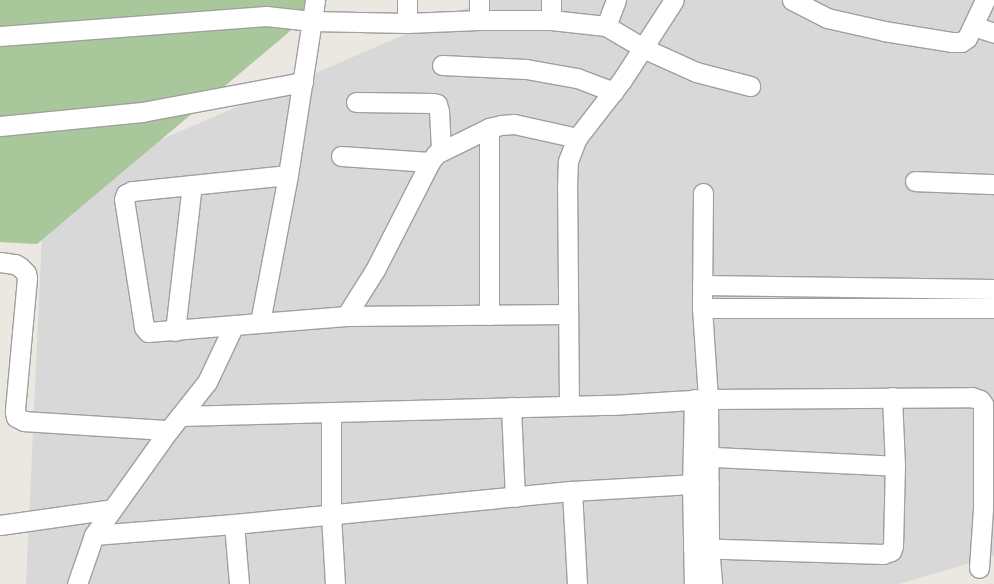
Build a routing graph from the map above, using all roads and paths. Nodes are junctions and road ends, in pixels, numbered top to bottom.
1 (315, 0) edge
2 (407, 0) edge
3 (479, 0) edge
4 (551, 0) edge
5 (616, 0) edge
6 (674, 0) edge
7 (792, 0) edge
8 (985, 0) edge
9 (479, 20) junction
10 (551, 20) junction
11 (312, 21) junction
12 (407, 23) junction
13 (606, 26) junction
14 (973, 26) junction
15 (994, 33) edge
16 (0, 36) edge
17 (643, 48) junction
18 (442, 66) dead end
19 (303, 82) junction
20 (750, 86) dead end
21 (612, 92) junction
22 (356, 102) dead end
23 (0, 126) edge
24 (489, 128) junction
25 (577, 138) junction
26 (341, 156) dead end
27 (436, 156) junction
28 (288, 176) junction
29 (915, 181) dead end
30 (994, 184) edge
31 (192, 185) junction
32 (703, 193) dead end
33 (0, 262) edge
34 (702, 285) junction
35 (994, 289) edge
36 (702, 308) junction
37 (994, 308) edge
38 (568, 314) junction
39 (489, 315) junction
40 (346, 316) junction
41 (260, 322) junction
42 (234, 325) junction
43 (175, 331) junction
44 (892, 397) junction
45 (701, 399) junction
46 (569, 405) junction
47 (511, 407) junction
48 (331, 412) junction
49 (175, 423) junction
50 (701, 456) junction
51 (895, 466) junction
52 (701, 484) junction
53 (572, 491) junction
54 (515, 497) junction
55 (112, 509) junction
56 (988, 509) edge
57 (331, 515) junction
58 (234, 524) junction
59 (0, 525) edge
60 (94, 534) junction
61 (701, 547) junction
62 (979, 568) dead end
63 (76, 584) edge
64 (239, 584) edge
65 (335, 584) edge
66 (577, 584) edge
67 (694, 584) edge
68 (712, 584) edge

1 - 11 street
2 - 12 street
3 - 9 street
4 - 10 street
5 - 13 street
6 - 17 street
7 - 14 street
8 - 14 street
9 - 10 street
9 - 12 street
10 - 13 street
11 - 12 street
11 - 16 street
11 - 19 street
13 - 17 street
14 - 15 street
17 - 20 street
17 - 21 street
18 - 21 street
19 - 23 street
19 - 28 street
21 - 25 street
22 - 27 street
24 - 25 street
24 - 27 street
24 - 39 street
25 - 38 street
26 - 27 street
27 - 40 street
28 - 31 street
28 - 41 street
29 - 30 street
31 - 43 street
31 - 43 street
32 - 34 street
33 - 49 street
34 - 35 street
34 - 36 street
36 - 37 street
36 - 45 street
38 - 39 street
38 - 46 street
39 - 40 street
40 - 41 street
41 - 42 street
42 - 43 street
42 - 49 street
44 - 45 street
44 - 51 street
44 - 56 street
45 - 46 street
45 - 50 street
46 - 47 street
47 - 48 street
47 - 54 street
48 - 49 street
48 - 57 street
49 - 55 street
50 - 51 street
50 - 52 street
51 - 61 street
52 - 53 street
52 - 61 street
53 - 54 street
53 - 66 street
54 - 57 street
55 - 59 street
55 - 60 street
56 - 62 street
57 - 58 street
57 - 65 street
58 - 60 street
58 - 64 street
60 - 63 street
61 - 67 street
61 - 68 street

